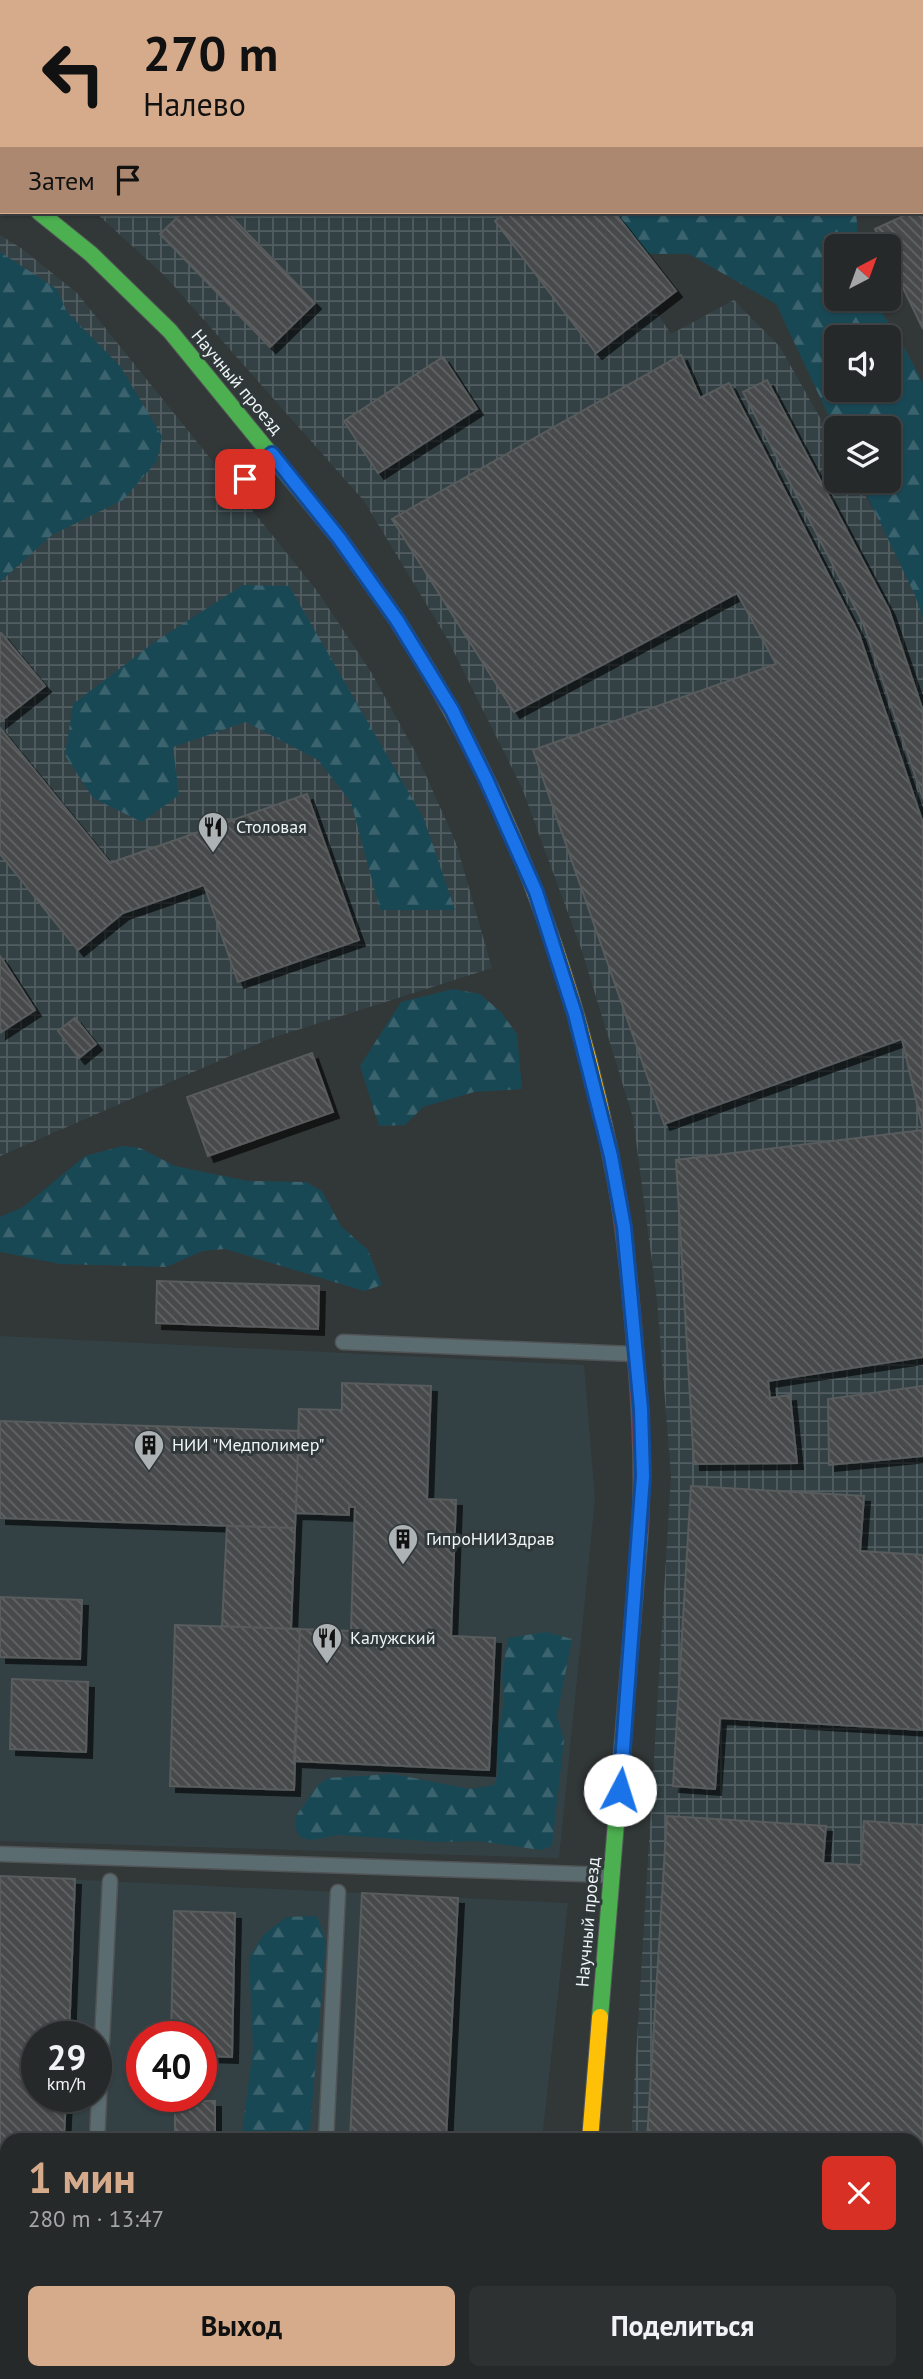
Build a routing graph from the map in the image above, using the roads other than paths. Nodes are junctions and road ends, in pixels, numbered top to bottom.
1 (41, 214) edge
2 (272, 454) junction
3 (235, 489) dead end
4 (343, 1342) dead end
5 (635, 1354) junction
6 (0, 1854) edge
7 (611, 1875) junction
8 (110, 1881) dead end
9 (338, 1892) dead end
10 (97, 2133) edge
11 (326, 2133) edge
12 (591, 2133) edge

1 - 2 street, Научный проезд
2 - 3 lane
2 - 5 street, Научный проезд
4 - 5 lane
5 - 7 street, Научный проезд
6 - 7 lane
7 - 12 street, Научный проезд
8 - 10 lane
9 - 11 lane

